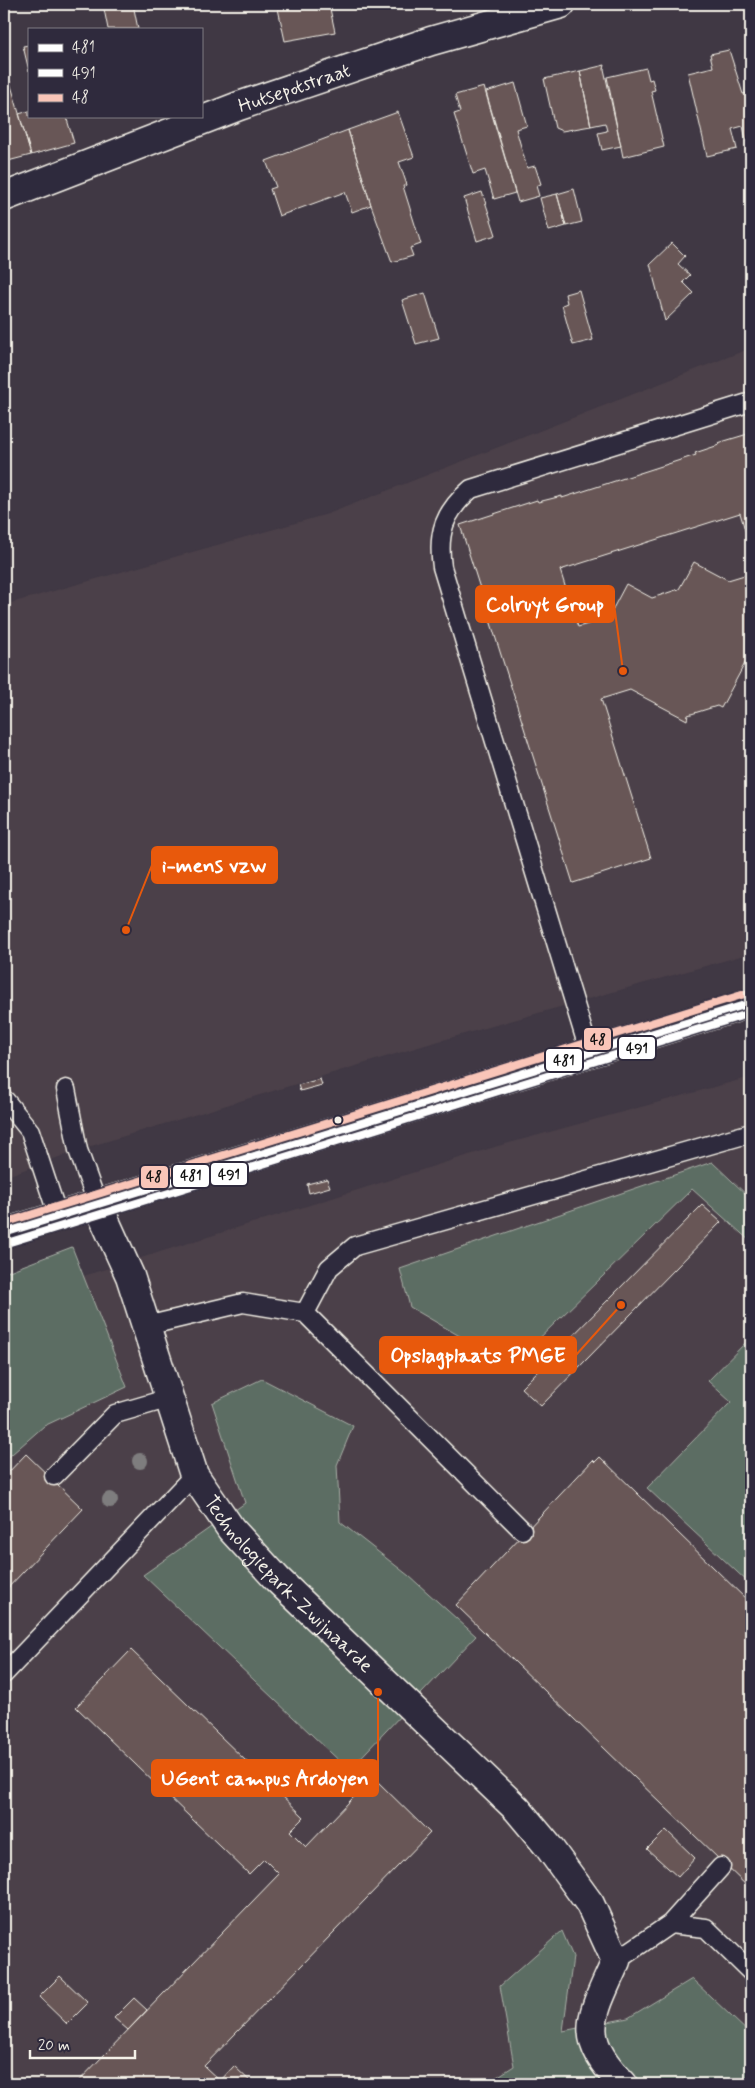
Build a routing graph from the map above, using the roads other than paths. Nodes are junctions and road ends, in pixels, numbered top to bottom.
1 (560, 4) edge
2 (4, 197) edge
3 (751, 402) edge
4 (751, 1003) edge
5 (589, 1051) junction
6 (66, 1089) dead end
7 (5, 1100) dead end
8 (751, 1133) edge
9 (97, 1203) junction
10 (58, 1216) junction
11 (4, 1233) edge
12 (305, 1313) junction
13 (146, 1326) junction
14 (170, 1398) junction
15 (194, 1475) junction
16 (54, 1476) dead end
17 (522, 1530) dead end
18 (4, 1674) edge
19 (721, 1867) dead end
20 (670, 1924) junction
21 (616, 1961) junction
22 (751, 1972) edge
23 (623, 2084) edge

1 - 2 street, Hutsepotstraat
3 - 5 lane
4 - 5 street
5 - 9 street
6 - 9 lane
7 - 10 lane
8 - 12 lane
9 - 10 street
9 - 13 street, Technologiepark-Zwijnaarde
10 - 11 street
12 - 13 lane
12 - 17 lane
13 - 14 street, Technologiepark-Zwijnaarde
14 - 15 street, Technologiepark-Zwijnaarde
14 - 16 lane
15 - 18 lane
15 - 21 street, Technologiepark-Zwijnaarde
19 - 20 lane
20 - 21 lane
20 - 22 lane
21 - 23 street

